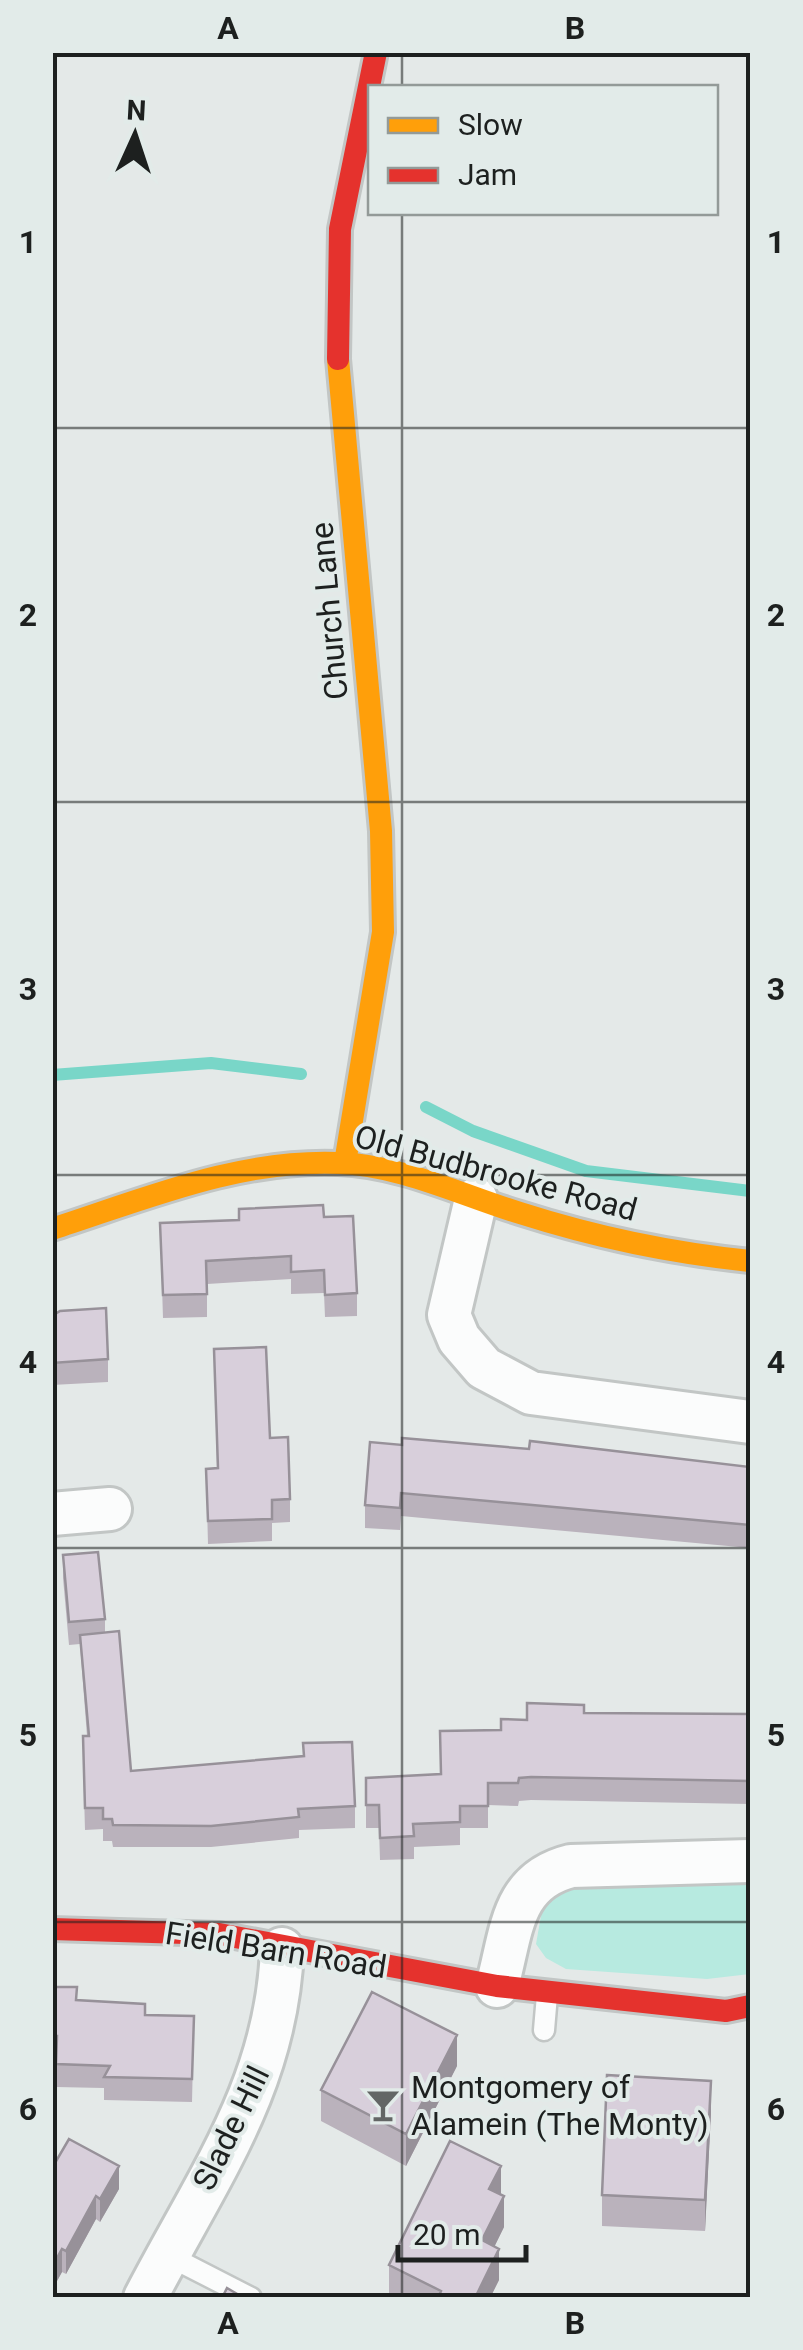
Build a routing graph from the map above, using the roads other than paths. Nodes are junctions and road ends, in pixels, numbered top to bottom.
1 (376, 52) edge
2 (370, 85) edge
3 (368, 96) edge
4 (345, 1163) junction
5 (476, 1199) junction
6 (52, 1229) edge
7 (750, 1261) edge
8 (750, 1422) edge
9 (110, 1509) dead end
10 (52, 1514) edge
11 (750, 1861) edge
12 (52, 1929) edge
13 (282, 1948) junction
14 (497, 1986) junction
15 (547, 1993) junction
16 (750, 2006) edge
17 (544, 2030) dead end
18 (167, 2255) junction
19 (145, 2298) edge
20 (250, 2298) edge

1 - 2 street, Church Lane
3 - 4 street, Church Lane
4 - 5 street, Old Budbrooke Road
4 - 6 street, Old Budbrooke Road
5 - 7 street, Old Budbrooke Road
5 - 8 street
9 - 10 street
11 - 14 street
12 - 13 street, Field Barn Road
13 - 14 street, Field Barn Road
13 - 18 street, Slade Hill
14 - 15 street, Field Barn Road
15 - 16 street, Field Barn Road
15 - 17 lane
18 - 19 street, Slade Hill
18 - 20 lane

